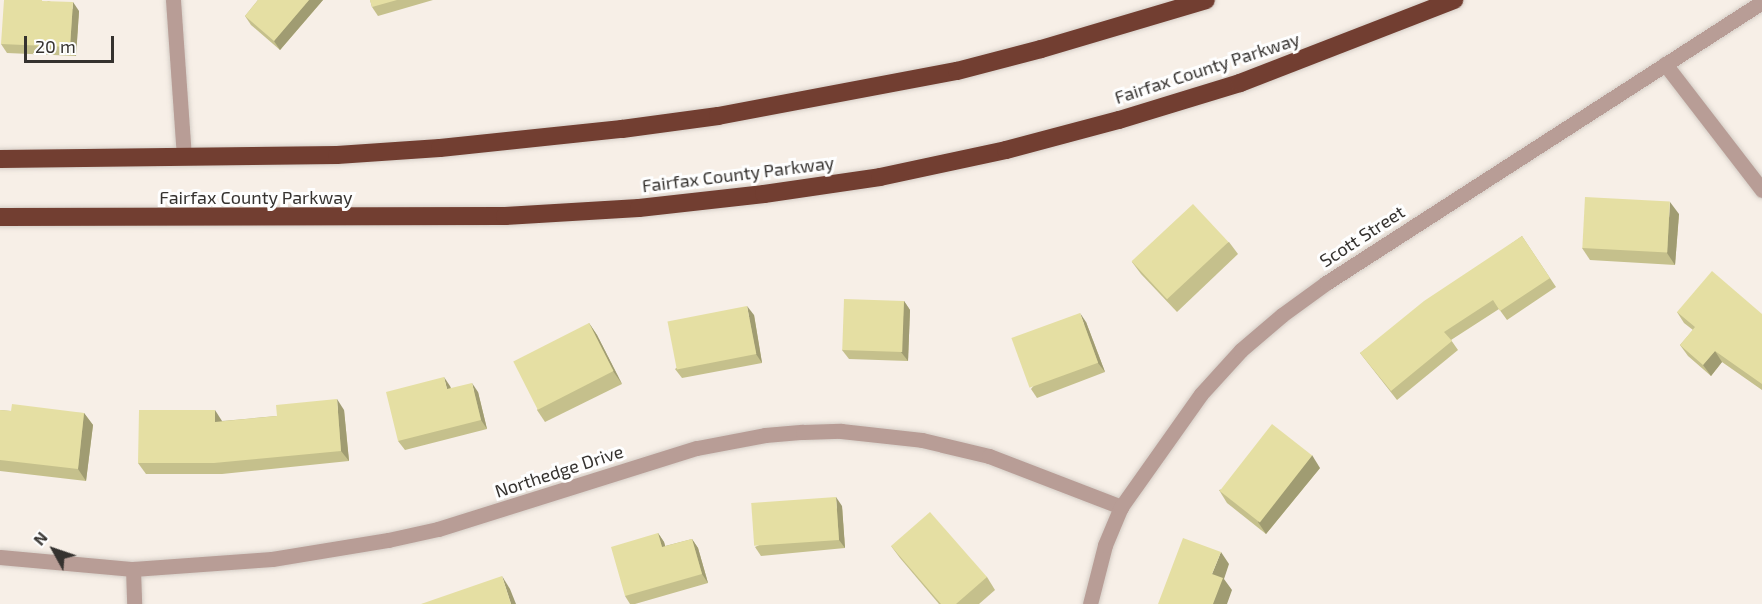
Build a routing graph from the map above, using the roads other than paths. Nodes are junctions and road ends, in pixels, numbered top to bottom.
1 (173, 0) edge
2 (1206, 0) edge
3 (1454, 0) edge
4 (1762, 2) edge
5 (1665, 64) junction
6 (184, 157) junction
7 (0, 159) edge
8 (1762, 190) edge
9 (0, 217) edge
10 (1121, 507) junction
11 (0, 557) edge
12 (133, 569) junction
13 (134, 604) edge
14 (1090, 604) edge

1 - 6 street
2 - 6 highway
3 - 9 highway, Fairfax County Parkway
4 - 5 street, Scott Street
5 - 8 street
5 - 10 street, Scott Street
6 - 7 highway
10 - 12 street, Northedge Drive
10 - 14 street, Scott Street
11 - 12 street, Northedge Drive
12 - 13 street

